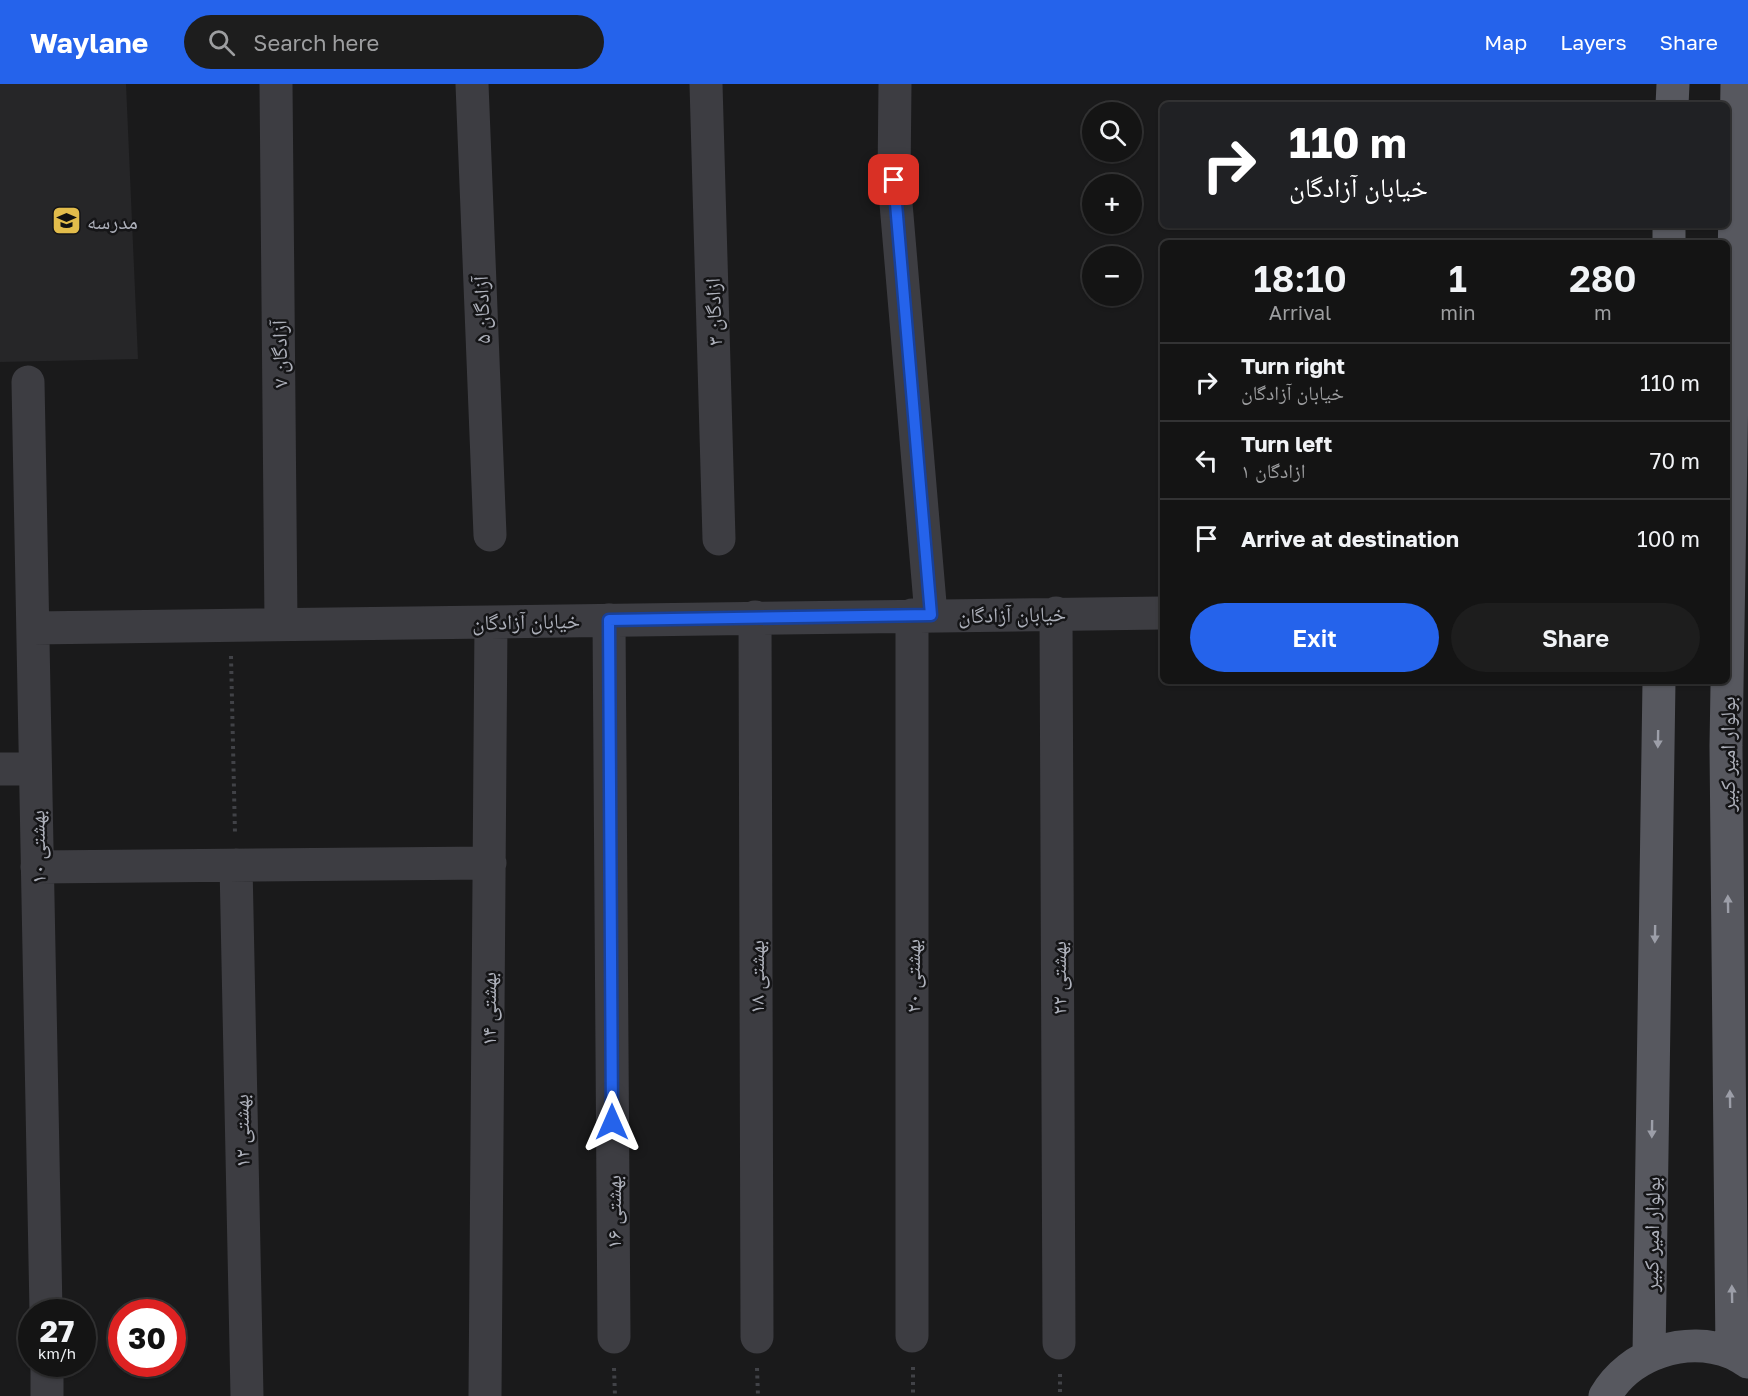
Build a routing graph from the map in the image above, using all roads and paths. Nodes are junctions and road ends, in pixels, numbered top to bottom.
1 (276, 84) edge
2 (472, 84) edge
3 (706, 84) edge
4 (895, 84) edge
5 (1673, 84) edge
6 (1737, 84) edge
7 (1672, 102) edge
8 (28, 382) dead end
9 (490, 535) dead end
10 (719, 539) dead end
11 (1056, 613) junction
12 (1160, 613) edge
13 (921, 615) junction
14 (755, 617) junction
15 (609, 620) junction
16 (491, 622) junction
17 (230, 624) junction
18 (281, 624) junction
19 (33, 628) junction
20 (1659, 684) edge
21 (1737, 746) edge
22 (0, 769) edge
23 (35, 769) junction
24 (490, 863) junction
25 (236, 865) junction
26 (37, 867) junction
27 (46, 1299) edge
28 (912, 1336) dead end
29 (614, 1337) dead end
30 (757, 1337) dead end
31 (1059, 1343) dead end
32 (1649, 1355) junction
33 (1740, 1358) edge
34 (47, 1377) edge
35 (47, 1396) edge
36 (247, 1396) edge
37 (485, 1396) edge
38 (1605, 1396) edge

1 - 18 street, آزادگان ۷
2 - 9 street, آزادگان ۵
3 - 10 street, ازادگان ۳
4 - 13 street, بهشتی ۲۰
5 - 7 main road
6 - 21 main road, بولوار امیر کبیر
8 - 19 street, بهشتی ۱۰
11 - 12 street, خیابان آزادگان
11 - 13 street, خیابان آزادگان
11 - 31 street, بهشتی ۲۲
13 - 14 street, خیابان آزادگان
13 - 28 street, بهشتی ۲۰
14 - 15 street, خیابان آزادگان
14 - 30 street, بهشتی ۱۸
15 - 16 street, خیابان آزادگان
15 - 29 street, بهشتی ۱۶
16 - 18 street, خیابان آزادگان
16 - 24 street, بهشتی ۱۴
17 - 18 street, خیابان آزادگان
17 - 19 street, خیابان آزادگان
17 - 25 path
19 - 23 street, بهشتی ۱۰
20 -> 32 main road, بولوار امیر کبیر
33 -> 21 main road, بولوار امیر کبیر
22 - 23 street
23 - 26 street, بهشتی ۱۰
24 - 25 street
24 - 37 street, بهشتی ۱۴
25 - 26 street
25 - 36 street, بهشتی ۱۲
26 - 27 street, بهشتی ۱۰
32 - 33 main road
32 - 38 main road
34 - 35 street

